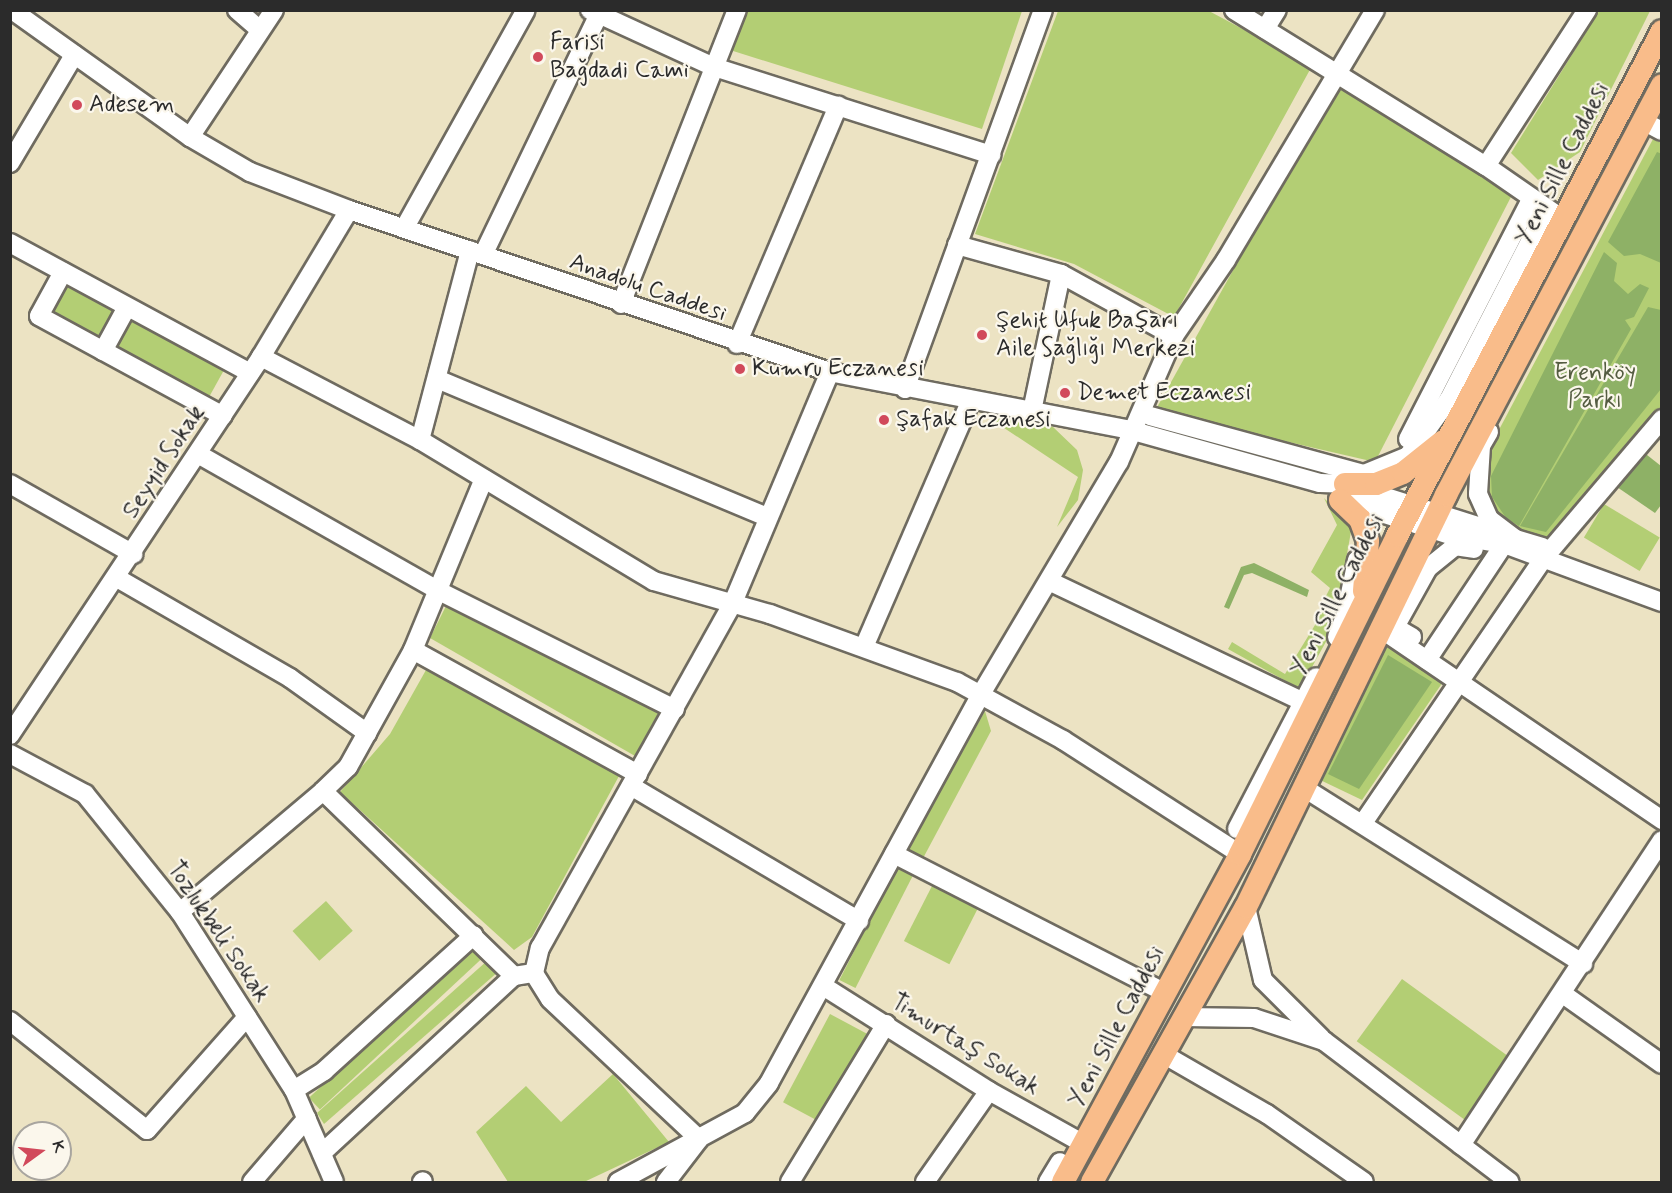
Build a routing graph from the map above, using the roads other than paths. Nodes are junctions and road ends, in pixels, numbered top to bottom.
1 (12, 10) edge
2 (237, 10) edge
3 (274, 10) edge
4 (526, 10) edge
5 (737, 10) edge
6 (1042, 10) edge
7 (1234, 10) edge
8 (1277, 10) edge
9 (1375, 10) edge
10 (1587, 10) edge
11 (597, 12) edge
12 (259, 29) junction
13 (1265, 29) junction
14 (1662, 31) edge
15 (74, 55) junction
16 (714, 67) junction
17 (1336, 71) junction
18 (1662, 85) edge
19 (838, 106) junction
20 (1649, 127) edge
21 (190, 137) junction
22 (991, 155) junction
23 (10, 163) edge
24 (1486, 166) junction
25 (1532, 198) junction
26 (349, 210) junction
27 (1555, 216) junction
28 (405, 227) junction
29 (10, 243) edge
30 (957, 245) junction
31 (477, 253) junction
32 (63, 272) junction
33 (1061, 274) junction
34 (621, 304) junction
35 (127, 307) junction
36 (1174, 336) junction
37 (737, 344) junction
38 (104, 351) junction
39 (261, 357) junction
40 (830, 372) junction
41 (250, 373) junction
42 (437, 379) junction
43 (905, 389) junction
44 (971, 400) junction
45 (1032, 411) junction
46 (223, 416) junction
47 (1150, 416) dead end
48 (1662, 419) edge
49 (1130, 430) junction
50 (1452, 433) junction
51 (1408, 439) dead end
52 (420, 440) junction
53 (1473, 447) junction
54 (198, 454) junction
55 (484, 479) junction
56 (10, 484) edge
57 (1343, 492) junction
58 (1409, 513) junction
59 (767, 517) junction
60 (1434, 521) junction
61 (1490, 531) junction
62 (1357, 534) dead end
63 (1499, 548) junction
64 (1543, 553) junction
65 (133, 554) junction
66 (117, 578) junction
67 (1049, 581) junction
68 (437, 590) junction
69 (1662, 602) edge
70 (732, 605) junction
71 (1361, 614) junction
72 (1381, 629) junction
73 (864, 647) junction
74 (413, 650) junction
75 (1426, 652) junction
76 (1460, 681) junction
77 (981, 694) junction
78 (1312, 706) junction
79 (675, 709) junction
80 (367, 733) junction
81 (10, 735) edge
82 (10, 754) edge
83 (634, 780) junction
84 (1304, 788) junction
85 (323, 791) junction
86 (1662, 820) edge
87 (1363, 823) junction
88 (1237, 829) dead end
89 (1662, 840) edge
90 (894, 854) junction
91 (1240, 854) junction
92 (1246, 907) junction
93 (180, 912) junction
94 (859, 921) junction
95 (474, 935) junction
96 (1583, 964) junction
97 (534, 973) junction
98 (514, 976) junction
99 (823, 986) junction
100 (1166, 993) junction
101 (1563, 994) junction
102 (247, 1017) junction
103 (10, 1021) edge
104 (1187, 1021) junction
105 (886, 1024) junction
106 (1324, 1041) junction
107 (1162, 1054) junction
108 (1662, 1064) edge
109 (294, 1090) junction
110 (989, 1091) junction
111 (307, 1118) junction
112 (699, 1139) junction
113 (1084, 1144) junction
114 (1461, 1145) junction
115 (322, 1153) junction
116 (1061, 1172) edge
117 (1489, 1176) edge
118 (1100, 1180) edge
119 (252, 1182) edge
120 (334, 1182) edge
121 (618, 1182) edge
122 (666, 1182) edge
123 (790, 1182) edge
124 (925, 1182) edge
125 (1048, 1182) edge
126 (1364, 1182) edge
127 (1510, 1182) edge

1 - 15 street, Anadolu Caddesi
2 - 12 street
3 - 12 street
4 - 28 street
5 - 16 street
6 - 22 street
7 - 13 street
8 - 13 street
9 - 17 street
10 - 24 street
11 - 16 street
11 - 31 street
12 - 21 street
13 - 17 street
14 - 27 main road, Yeni Sille Caddesi
15 - 21 street, Anadolu Caddesi
15 - 23 street
16 - 19 street
16 - 34 street
17 - 24 street
17 - 36 street
18 - 20 main road
19 - 22 street
19 - 37 street
20 - 53 main road
20 - 64 street
21 - 26 street, Anadolu Caddesi
22 - 30 street
24 - 25 street
25 - 27 street
25 - 51 street
26 - 28 street, Anadolu Caddesi
26 - 39 street, Seyyid Sokak
27 - 47 street
27 - 50 main road, Yeni Sille Caddesi
28 - 31 street, Anadolu Caddesi
29 - 32 street
30 - 33 street
30 - 43 street
31 - 34 street, Anadolu Caddesi
31 - 42 street
32 - 35 street
32 - 38 street
33 - 36 street
33 - 45 street
34 - 37 street, Anadolu Caddesi
35 - 38 street
35 - 41 street
36 - 49 street
37 - 40 street, Anadolu Caddesi
38 - 46 street
39 - 41 street, Seyyid Sokak
39 - 52 street
40 - 43 street, Anadolu Caddesi
40 - 59 street
41 - 46 street, Seyyid Sokak
42 - 52 street
42 - 59 street
43 - 44 street, Anadolu Caddesi
44 - 45 street, Anadolu Caddesi
44 - 73 street
45 - 49 street, Anadolu Caddesi
46 - 54 street, Seyyid Sokak
48 - 64 street
49 - 57 street, Anadolu Caddesi
49 - 67 street
50 - 57 main road
50 - 58 main road, Yeni Sille Caddesi
52 - 55 street
53 - 60 main road
53 - 61 street
54 - 65 street, Seyyid Sokak
54 - 68 street
55 - 68 street
55 - 70 street
56 - 65 street
57 - 58 street, Anadolu Caddesi
57 - 71 main road
58 - 60 street, Anadolu Caddesi
58 - 71 main road, Yeni Sille Caddesi
59 - 70 street
60 - 61 street
60 - 63 street
60 - 72 main road
61 - 63 street
62 - 88 street
63 - 64 street
63 - 75 street
63 - 75 street
64 - 69 street
64 - 76 street
65 - 66 street, Seyyid Sokak
66 - 80 street
66 - 81 street, Seyyid Sokak
67 - 77 street
67 - 78 street
68 - 74 street
68 - 79 street
70 - 73 street
70 - 79 street
71 - 78 main road, Yeni Sille Caddesi
72 - 75 street
72 - 84 main road
73 - 77 street
74 - 80 street
74 - 83 street
75 - 76 street
76 - 86 street
76 - 87 street
77 - 90 street
77 - 91 street
78 - 91 main road, Yeni Sille Caddesi
79 - 83 street
80 - 85 street
82 - 93 street, Tozlukbeli Sokak
83 - 94 street
83 - 97 street
84 - 87 street
84 - 92 main road
85 - 93 street
85 - 95 street
87 - 96 street
89 - 96 street
90 - 94 street
90 - 100 street
91 - 100 main road, Yeni Sille Caddesi
92 - 104 main road
92 - 106 street
93 - 102 street, Tozlukbeli Sokak
94 - 99 street
95 - 98 street
95 - 109 street
96 - 101 street
97 - 98 street
97 - 112 street
98 - 115 street
99 - 105 street, Timurtaş Sokak
99 - 112 street
100 - 113 main road, Yeni Sille Caddesi
101 - 108 street
101 - 114 street
102 - 103 street
102 - 109 street, Tozlukbeli Sokak
104 - 106 street
104 - 107 main road
104 - 118 street
105 - 110 street, Timurtaş Sokak
105 - 123 street
106 - 114 street
107 - 118 main road
107 - 126 street
109 - 111 street, Tozlukbeli Sokak
110 - 113 street, Timurtaş Sokak
110 - 124 street
111 - 115 street, Tozlukbeli Sokak
111 - 119 street
112 - 121 street
112 - 122 street
113 - 116 main road, Yeni Sille Caddesi
114 - 117 street
115 - 120 street, Tozlukbeli Sokak
116 - 125 street
117 - 127 street

